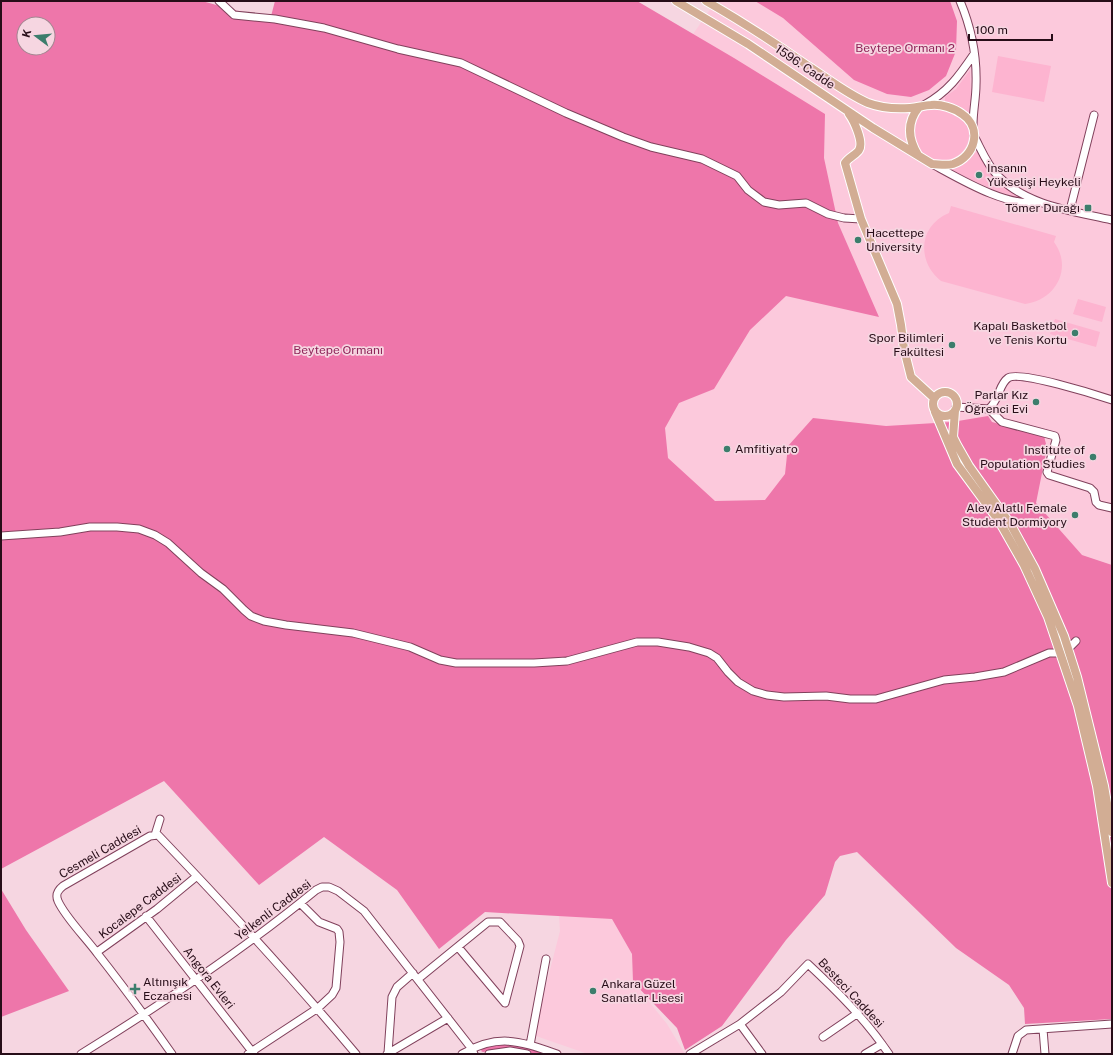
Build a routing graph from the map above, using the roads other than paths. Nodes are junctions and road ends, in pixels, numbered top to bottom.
1 (219, 1) edge
2 (676, 1) edge
3 (706, 1) edge
4 (960, 1) edge
5 (974, 54) junction
6 (919, 107) junction
7 (847, 110) junction
8 (1094, 115) dead end
9 (973, 125) junction
10 (974, 136) junction
11 (918, 156) junction
12 (932, 164) junction
13 (1040, 202) junction
14 (1070, 210) junction
15 (861, 219) junction
16 (1112, 220) edge
17 (934, 398) junction
18 (1112, 400) edge
19 (956, 409) junction
20 (989, 409) junction
21 (935, 412) junction
22 (1112, 508) edge
23 (1, 536) edge
24 (1057, 644) junction
25 (1067, 645) junction
26 (1049, 653) junction
27 (1060, 653) junction
28 (160, 819) dead end
29 (1112, 832) edge
30 (155, 835) junction
31 (197, 876) junction
32 (1112, 883) edge
33 (300, 903) junction
34 (146, 916) junction
35 (254, 938) junction
36 (458, 947) junction
37 (97, 952) junction
38 (546, 959) dead end
39 (416, 976) junction
40 (196, 980) junction
41 (318, 1008) junction
42 (858, 1013) junction
43 (145, 1015) junction
44 (448, 1018) junction
45 (740, 1024) junction
46 (1112, 1024) edge
47 (1043, 1029) junction
48 (823, 1037) dead end
49 (882, 1044) junction
50 (530, 1045) junction
51 (473, 1051) edge
52 (252, 1053) edge
53 (81, 1054) edge
54 (172, 1054) edge
55 (356, 1054) edge
56 (387, 1054) edge
57 (462, 1054) edge
58 (489, 1054) edge
59 (527, 1054) edge
60 (557, 1054) edge
61 (690, 1054) edge
62 (762, 1054) edge
63 (865, 1054) edge
64 (889, 1054) edge
65 (1012, 1054) edge
66 (1045, 1054) edge

1 - 15 street
2 - 7 main road, 1596. Cadde
3 - 6 main road, 1596. Cadde
4 - 5 street
5 - 6 street
5 - 9 street
6 - 9 main road, 1596. Cadde
6 - 11 main road
7 - 11 main road, 1596. Cadde
7 - 15 main road
8 - 14 street
9 - 10 main road, 1596. Cadde
10 - 12 main road, 1596. Cadde
10 - 13 street, 1596. Cadde
11 - 12 main road, 1596. Cadde
12 - 13 street, 1596. Cadde
13 - 14 street, 1596. Cadde
14 - 16 street, 1596. Cadde
15 - 17 main road
17 - 19 main road
17 - 21 main road
18 - 20 street
19 - 20 street
19 - 21 main road
19 - 25 main road
20 - 22 street
21 - 24 main road
23 - 26 street
24 - 25 street
24 - 26 street
24 - 27 main road
25 - 27 street
25 - 29 main road
26 - 27 street
27 - 32 main road
28 - 30 street
30 - 31 street, Cesmeli Caddesi
30 - 37 street, Cesmeli Caddesi
31 - 34 street, Kocalepe Caddesi
31 - 35 street, Cesmeli Caddesi
33 - 35 street, Yelkenli Caddesi
33 - 39 street, Yelkenli Caddesi
33 - 41 street
34 - 37 street, Kocalepe Caddesi
34 - 40 street, Angora Evleri
35 - 40 street, Yelkenli Caddesi
35 - 41 street, Cesmeli Caddesi
36 - 36 street
36 - 39 street
37 - 43 street, Cesmeli Caddesi
38 - 50 street
39 - 44 street
39 - 56 street
40 - 43 street, Yelkenli Caddesi
40 - 52 street, Angora Evleri
41 - 52 street
41 - 55 street, Cesmeli Caddesi
42 - 45 street, Besteci Caddesi
42 - 48 street
42 - 49 street, Besteci Caddesi
43 - 53 street, Yelkenli Caddesi
43 - 54 street, Cesmeli Caddesi
44 - 51 street
44 - 56 street
45 - 61 street
45 - 62 street
46 - 47 street
47 - 65 street
47 - 66 street
49 - 63 street
49 - 64 street, Besteci Caddesi
50 - 51 street
50 - 60 street
51 - 57 street
58 - 59 street

